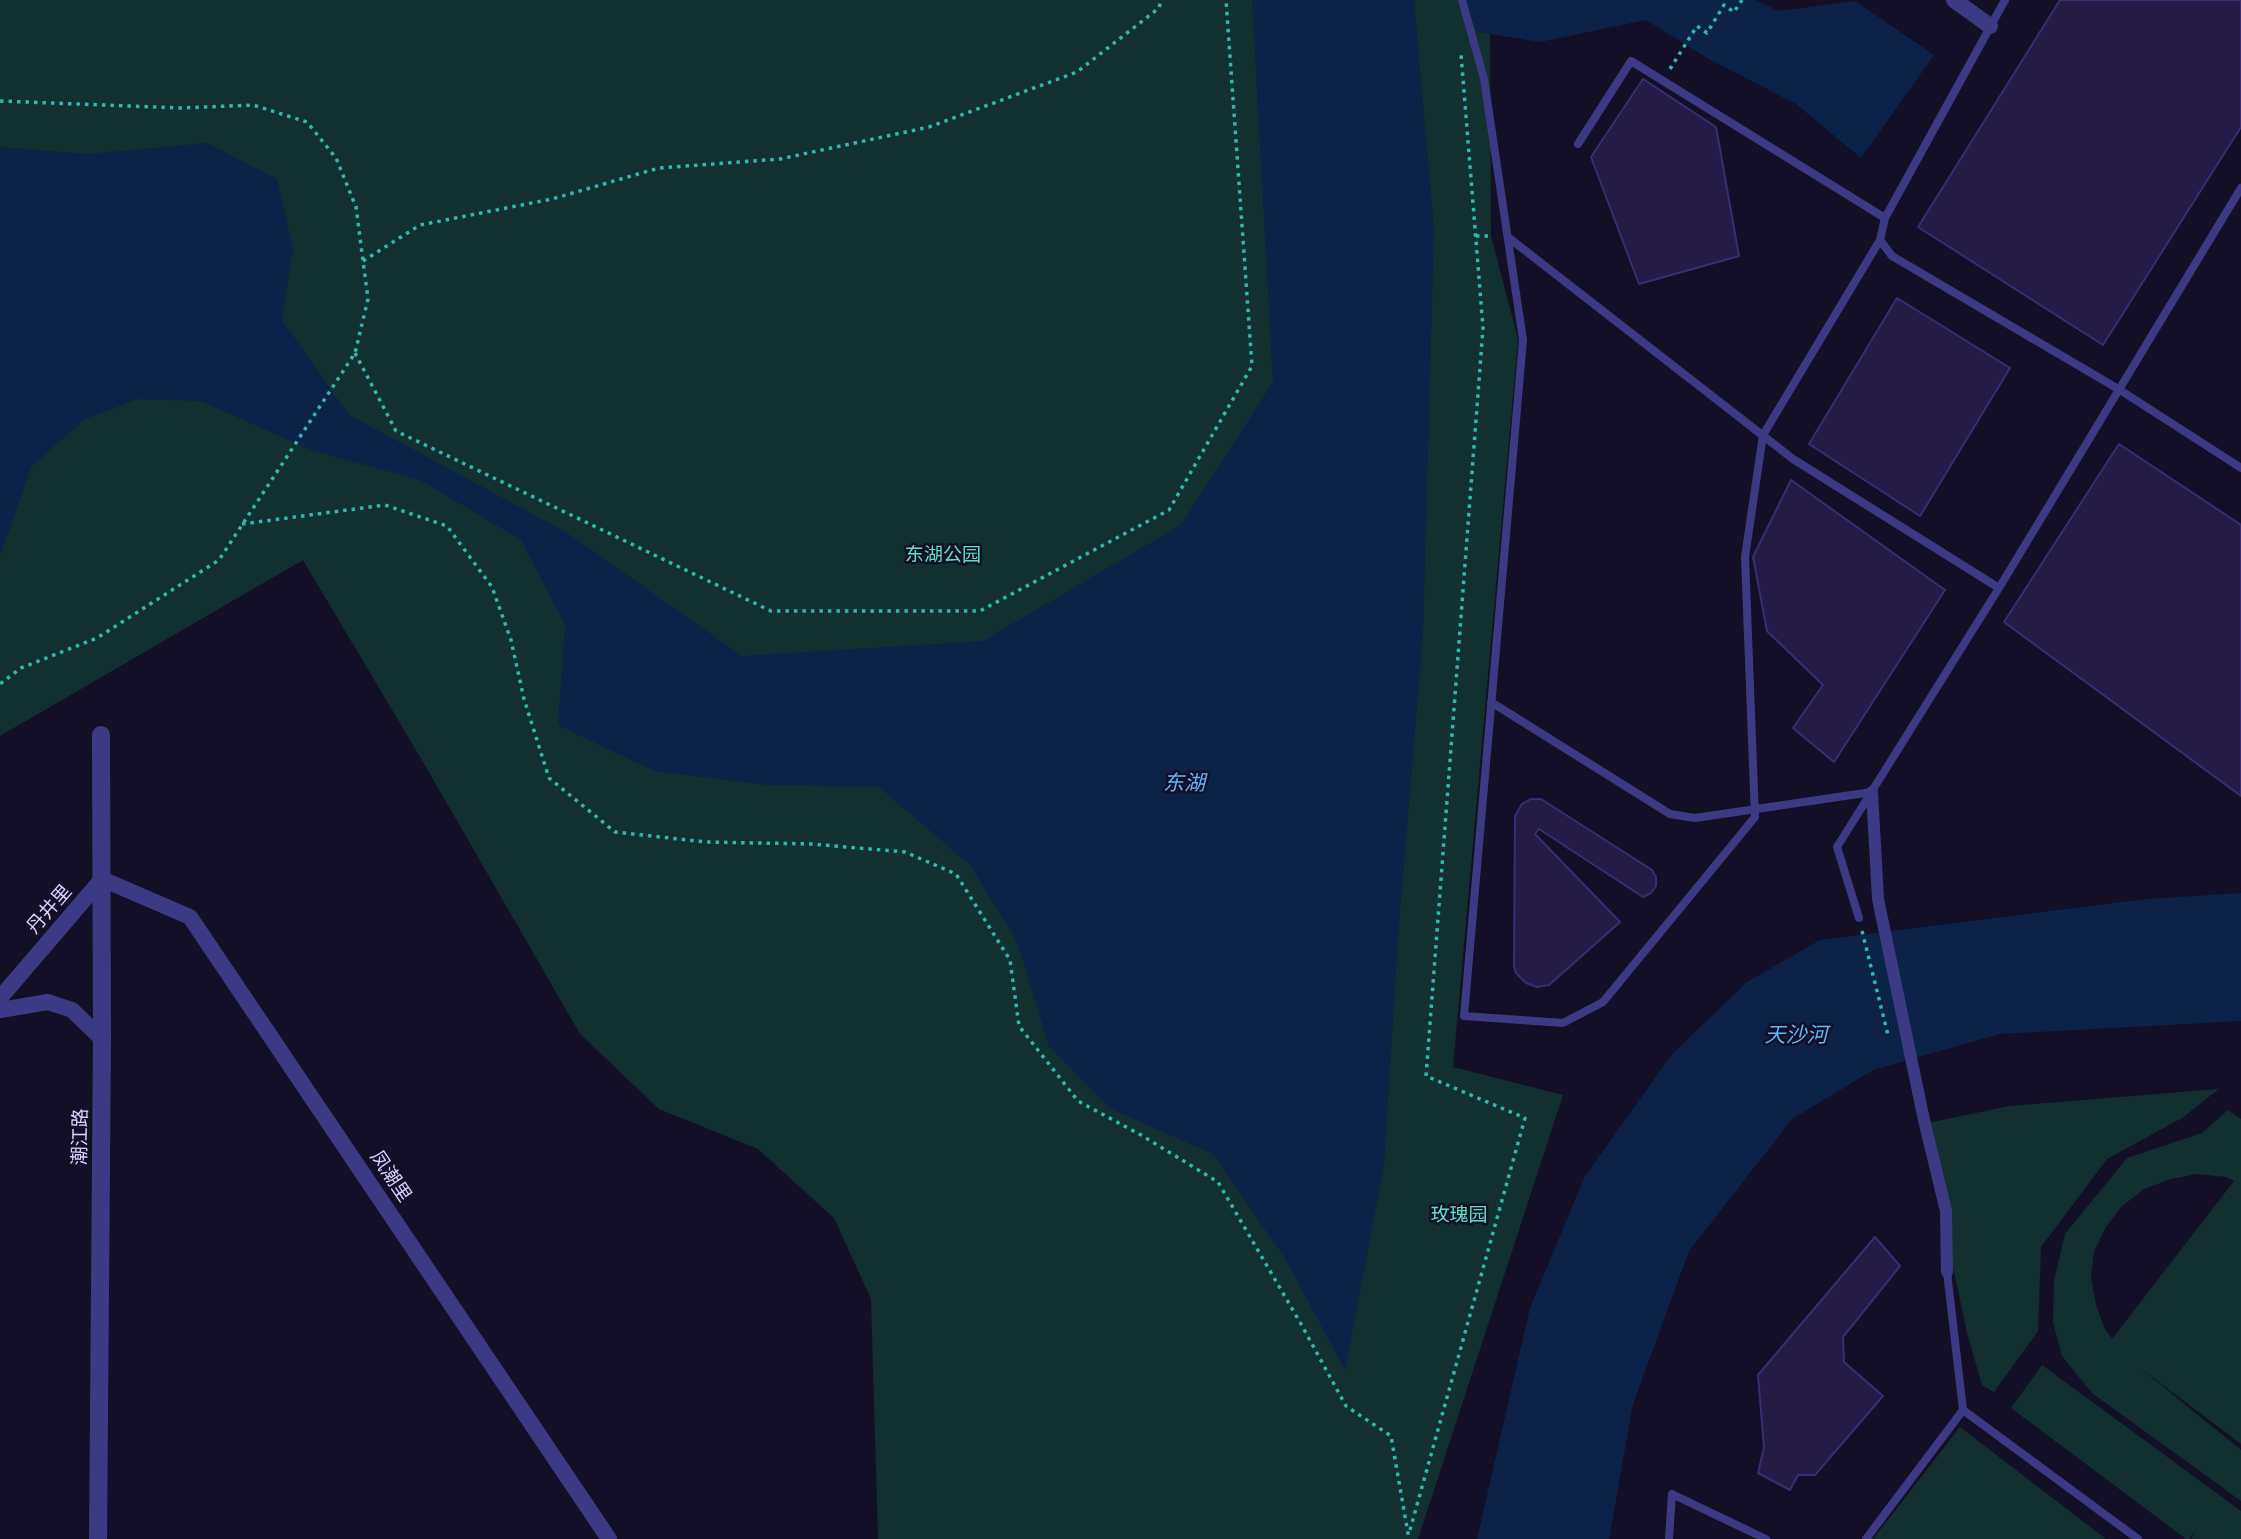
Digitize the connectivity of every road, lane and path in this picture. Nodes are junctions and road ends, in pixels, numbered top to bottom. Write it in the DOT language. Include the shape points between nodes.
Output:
graph roads {
  1 [pos="1161,0"];
  2 [pos="1226,0"];
  3 [pos="1462,0"];
  4 [pos="1742,0"];
  5 [pos="1954,0"];
  6 [pos="2005,0"];
  7 [pos="1990,26"];
  8 [pos="1461,52"];
  9 [pos="1663,81"];
  10 [pos="0,101"];
  11 [pos="1578,144"];
  12 [pos="2241,188"];
  13 [pos="1885,218"];
  14 [pos="1509,238"];
  15 [pos="1880,240"];
  16 [pos="363,261"];
  17 [pos="355,353"];
  18 [pos="2120,390"];
  19 [pos="1763,435"];
  20 [pos="2241,468"];
  21 [pos="242,524"];
  22 [pos="1999,588"];
  23 [pos="0,684"];
  24 [pos="1491,702"];
  25 [pos="101,735"];
  26 [pos="1872,792"];
  27 [pos="1755,809"];
  28 [pos="102,880"];
  29 [pos="1859,918"];
  30 [pos="0,998"];
  31 [pos="0,1010"];
  32 [pos="1888,1037"];
  33 [pos="102,1039"];
  34 [pos="1947,1272"];
  35 [pos="1963,1410"];
  36 [pos="1409,1532"];
  37 [pos="98,1539"];
  38 [pos="610,1539"];
  39 [pos="1409,1539"];
  40 [pos="1669,1539"];
  41 [pos="1766,1539"];
  42 [pos="1867,1539"];
  43 [pos="2137,1539"];
  1 -- 16 [label="path" via="1158,8 1077,72 929,127 780,159 659,168 552,199 420,225"];
  2 -- 17 [label="path" via="1252,366 1169,510 980,611 771,611 396,431"];
  3 -- 14 [label="lane" via="1485,79"];
  4 -- 9 [label="path" via="1734,12 1724,5 1707,33 1697,26"];
  5 -- 7 [label="street"];
  6 -- 7 [label="lane"];
  7 -- 13 [label="lane"];
  8 -- 36 [label="path" via="1483,328 1426,1076 1525,1118"];
  9 -- 11 [label="lane" via="1631,61"];
  9 -- 13 [label="lane"];
  10 -- 16 [label="path" via="156,107 253,105 307,122 336,158 356,207"];
  12 -- 18 [label="lane"];
  13 -- 15 [label="lane"];
  14 -- 19 [label="lane"];
  14 -- 24 [label="lane" via="1522,340"];
  15 -- 18 [label="lane" via="1892,256"];
  15 -- 19 [label="lane"];
  16 -- 17 [label="path" via="368,299"];
  17 -- 21 [label="path"];
  18 -- 20 [label="lane"];
  18 -- 22 [label="lane"];
  19 -- 22 [label="lane" via="1793,459"];
  19 -- 27 [label="lane" via="1745,557"];
  21 -- 23 [label="path" via="219,560 97,638 21,668"];
  21 -- 36 [label="path" via="385,505 447,526 492,587 512,640 524,699 549,778 615,832 706,842 905,852 956,874 1010,960 1019,1026 1078,1101 1218,1182 1346,1406 1391,1437"];
  22 -- 26 [label="lane"];
  24 -- 27 [label="lane" via="1670,814 1695,818"];
  24 -- 27 [label="lane" via="1464,1016 1563,1023 1603,1002 1755,817"];
  25 -- 28 [label="street, 潮江路"];
  26 -- 27 [label="lane"];
  26 -- 29 [label="lane" via="1837,847"];
  26 -- 34 [label="street" via="1878,899 1946,1211"];
  28 -- 30 [label="street, 丹井里"];
  28 -- 33 [label="street, 潮江路"];
  28 -- 38 [label="street, 凤潮里" via="190,917"];
  29 -- 32 [label="path"];
  31 -- 33 [label="street" via="48,1002 72,1010"];
  33 -- 37 [label="street, 潮江路"];
  34 -- 35 [label="lane"];
  35 -- 42 [label="lane"];
  35 -- 43 [label="lane"];
  36 -- 39 [label="path"];
  40 -- 41 [label="lane" via="1672,1493"];
}
